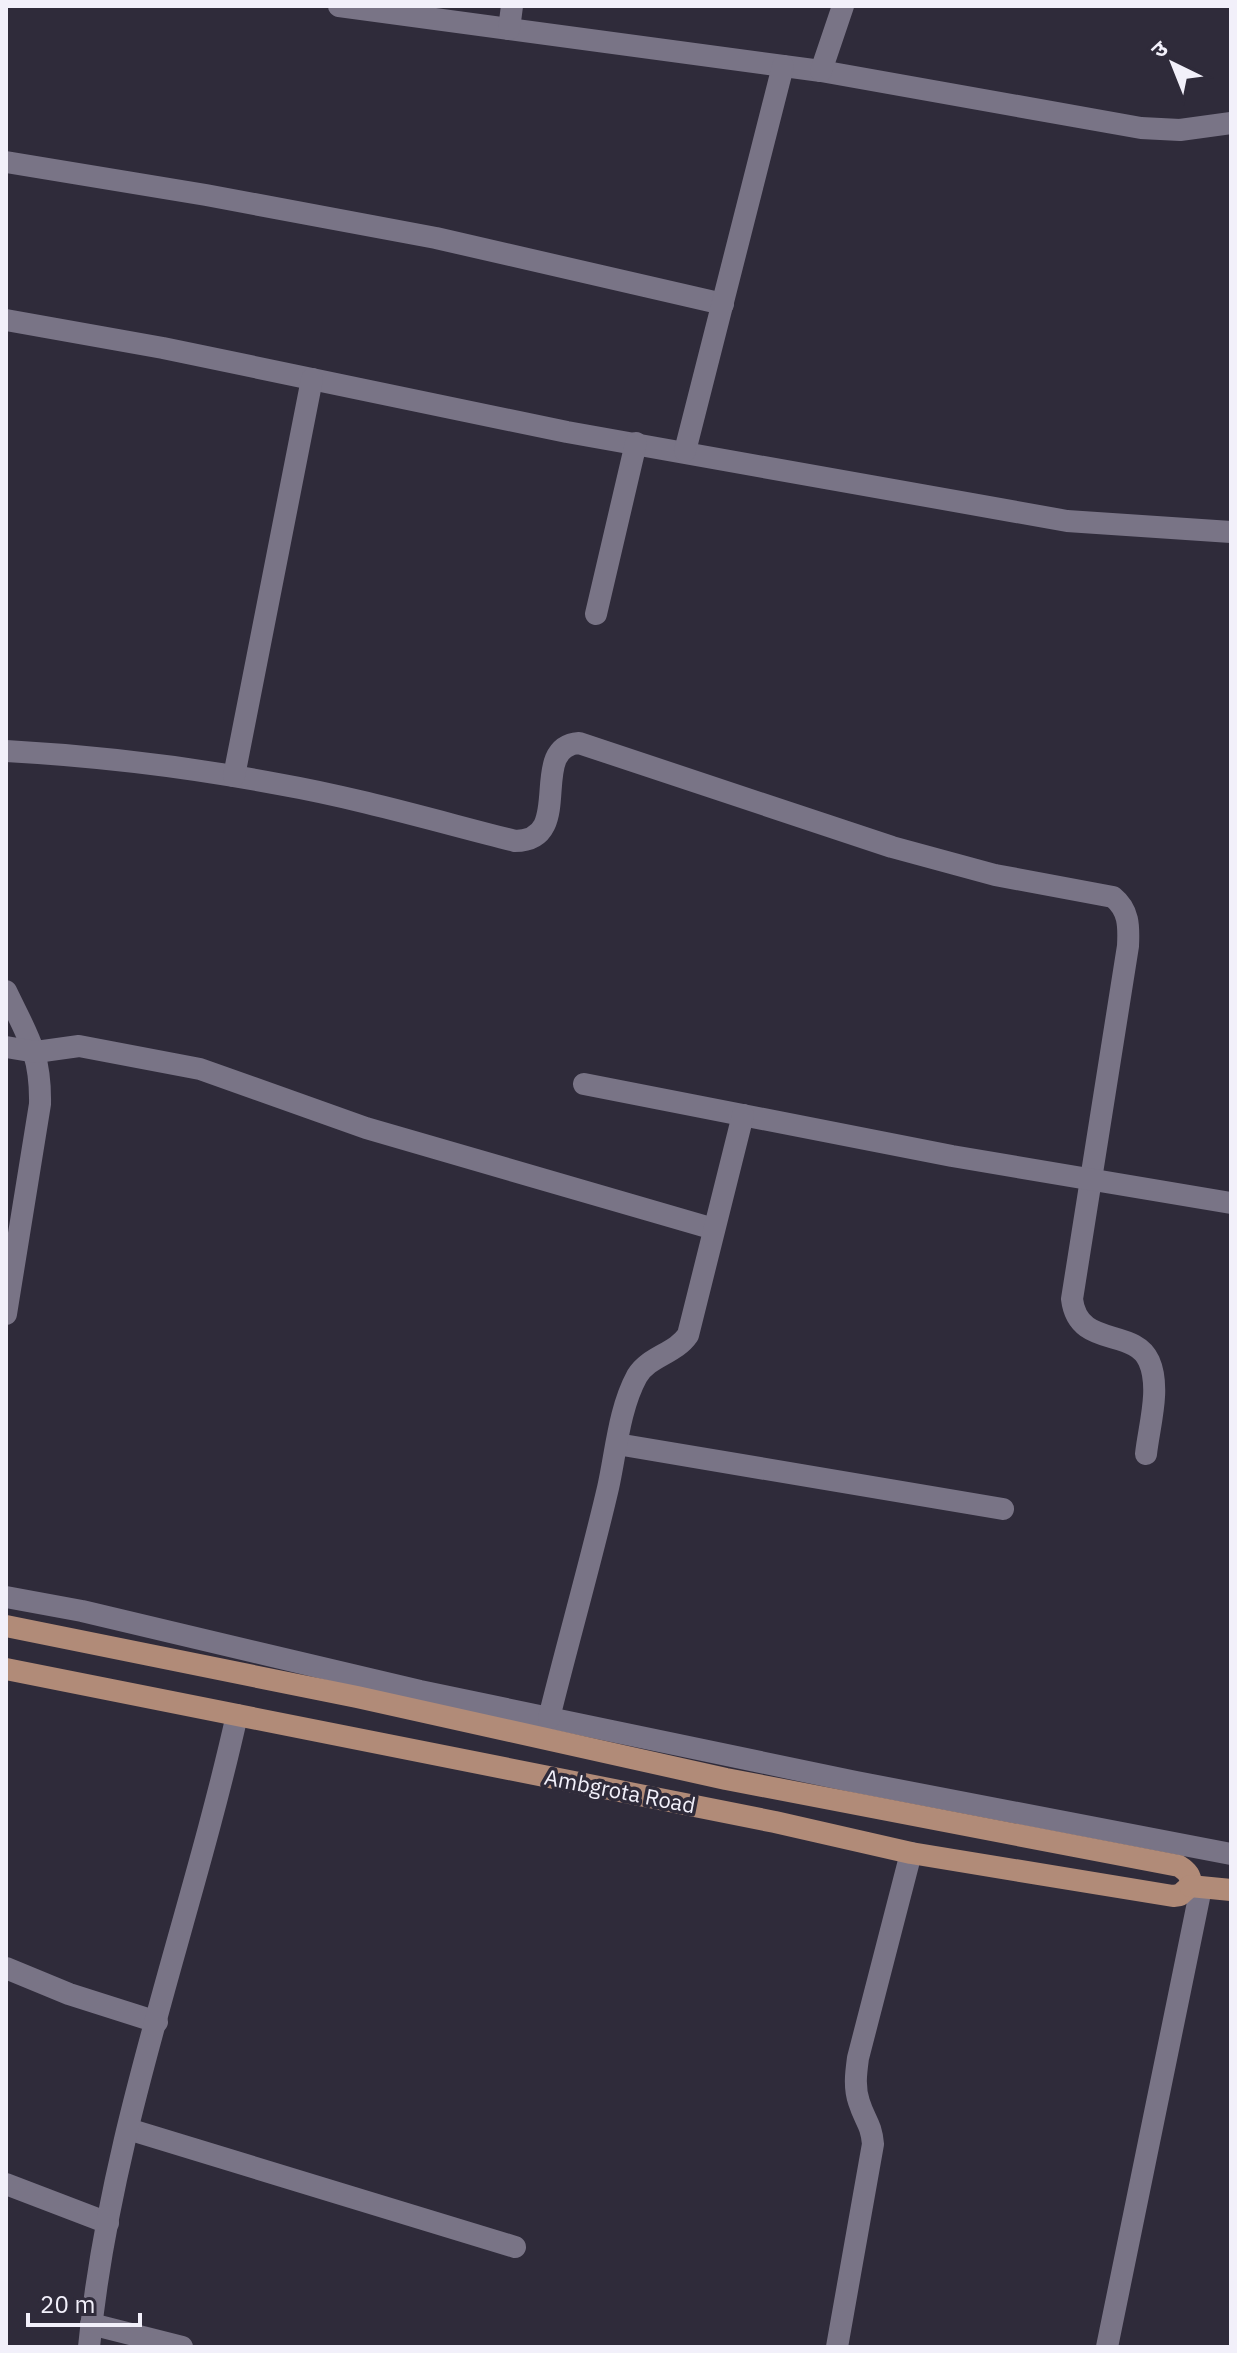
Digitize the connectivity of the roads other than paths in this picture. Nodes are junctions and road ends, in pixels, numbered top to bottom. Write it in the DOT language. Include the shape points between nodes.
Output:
graph roads {
  1 [pos="339,6"];
  2 [pos="512,6"];
  3 [pos="843,6"];
  4 [pos="509,29"];
  5 [pos="783,66"];
  6 [pos="821,71"];
  7 [pos="1231,123"];
  8 [pos="6,162"];
  9 [pos="723,304"];
  10 [pos="6,320"];
  11 [pos="312,379"];
  12 [pos="636,443"];
  13 [pos="685,451"];
  14 [pos="1231,532"];
  15 [pos="596,614"];
  16 [pos="6,751"];
  17 [pos="234,776"];
  18 [pos="6,991"];
  19 [pos="6,1047"];
  20 [pos="36,1052"];
  21 [pos="584,1084"];
  22 [pos="743,1115"];
  23 [pos="1089,1178"];
  24 [pos="1231,1203"];
  25 [pos="714,1229"];
  26 [pos="7,1303"];
  27 [pos="617,1444"];
  28 [pos="1146,1454"];
  29 [pos="1003,1509"];
  30 [pos="6,1597"];
  31 [pos="6,1626"];
  32 [pos="6,1669"];
  33 [pos="237,1715"];
  34 [pos="549,1718"];
  35 [pos="911,1853"];
  36 [pos="1231,1854"];
  37 [pos="1195,1887"];
  38 [pos="1231,1890"];
  39 [pos="6,1968"];
  40 [pos="157,2022"];
  41 [pos="128,2129"];
  42 [pos="6,2184"];
  43 [pos="108,2223"];
  44 [pos="515,2247"];
  45 [pos="91,2324"];
  46 [pos="89,2347"];
  47 [pos="182,2347"];
  48 [pos="837,2347"];
  49 [pos="1107,2347"];
  1 -- 4 [label="street"];
  2 -- 4 [label="street"];
  3 -- 6 [label="street"];
  4 -- 5 [label="street"];
  5 -- 6 [label="street"];
  5 -- 9 [label="street"];
  6 -- 7 [label="street" via="1141,128 1180,130"];
  8 -- 9 [label="street" via="436,238"];
  9 -- 13 [label="street"];
  10 -- 11 [label="street"];
  11 -- 12 [label="street"];
  11 -- 17 [label="street"];
  12 -- 13 [label="street"];
  12 -- 15 [label="street"];
  13 -- 14 [label="street" via="1067,521"];
  16 -- 17 [label="street"];
  17 -- 23 [label="street" via="524,841 542,830 556,755 579,743 892,847 995,875 1113,897 1127,915 1128,946"];
  18 -- 20 [label="street"];
  19 -- 20 [label="street"];
  20 -- 25 [label="street" via="79,1046 200,1069 366,1128"];
  20 -- 26 [label="street" via="40,1104"];
  21 -- 22 [label="street"];
  22 -- 23 [label="street"];
  22 -- 25 [label="street"];
  23 -- 24 [label="street"];
  23 -- 28 [label="street" via="1073,1308 1085,1327 1138,1347 1150,1361 1154,1378"];
  25 -- 27 [label="street" via="688,1335 641,1370"];
  27 -- 29 [label="street"];
  27 -- 34 [label="street"];
  30 -- 34 [label="street"];
  31 -- 37 [label="main road" via="726,1779 1179,1866"];
  32 -- 33 [label="main road, Ambgrota Road"];
  33 -- 35 [label="main road, Ambgrota Road"];
  33 -- 40 [label="street"];
  34 -- 36 [label="street"];
  35 -- 37 [label="main road, Ambgrota Road" via="1173,1896"];
  35 -- 48 [label="street" via="857,2068 857,2098 871,2126 873,2144"];
  37 -- 38 [label="main road, Ambgrota Road"];
  37 -- 49 [label="street"];
  39 -- 40 [label="street"];
  40 -- 41 [label="street"];
  41 -- 43 [label="street"];
  41 -- 44 [label="street"];
  42 -- 43 [label="street"];
  43 -- 45 [label="street"];
  45 -- 46 [label="street"];
  45 -- 47 [label="street"];
}
